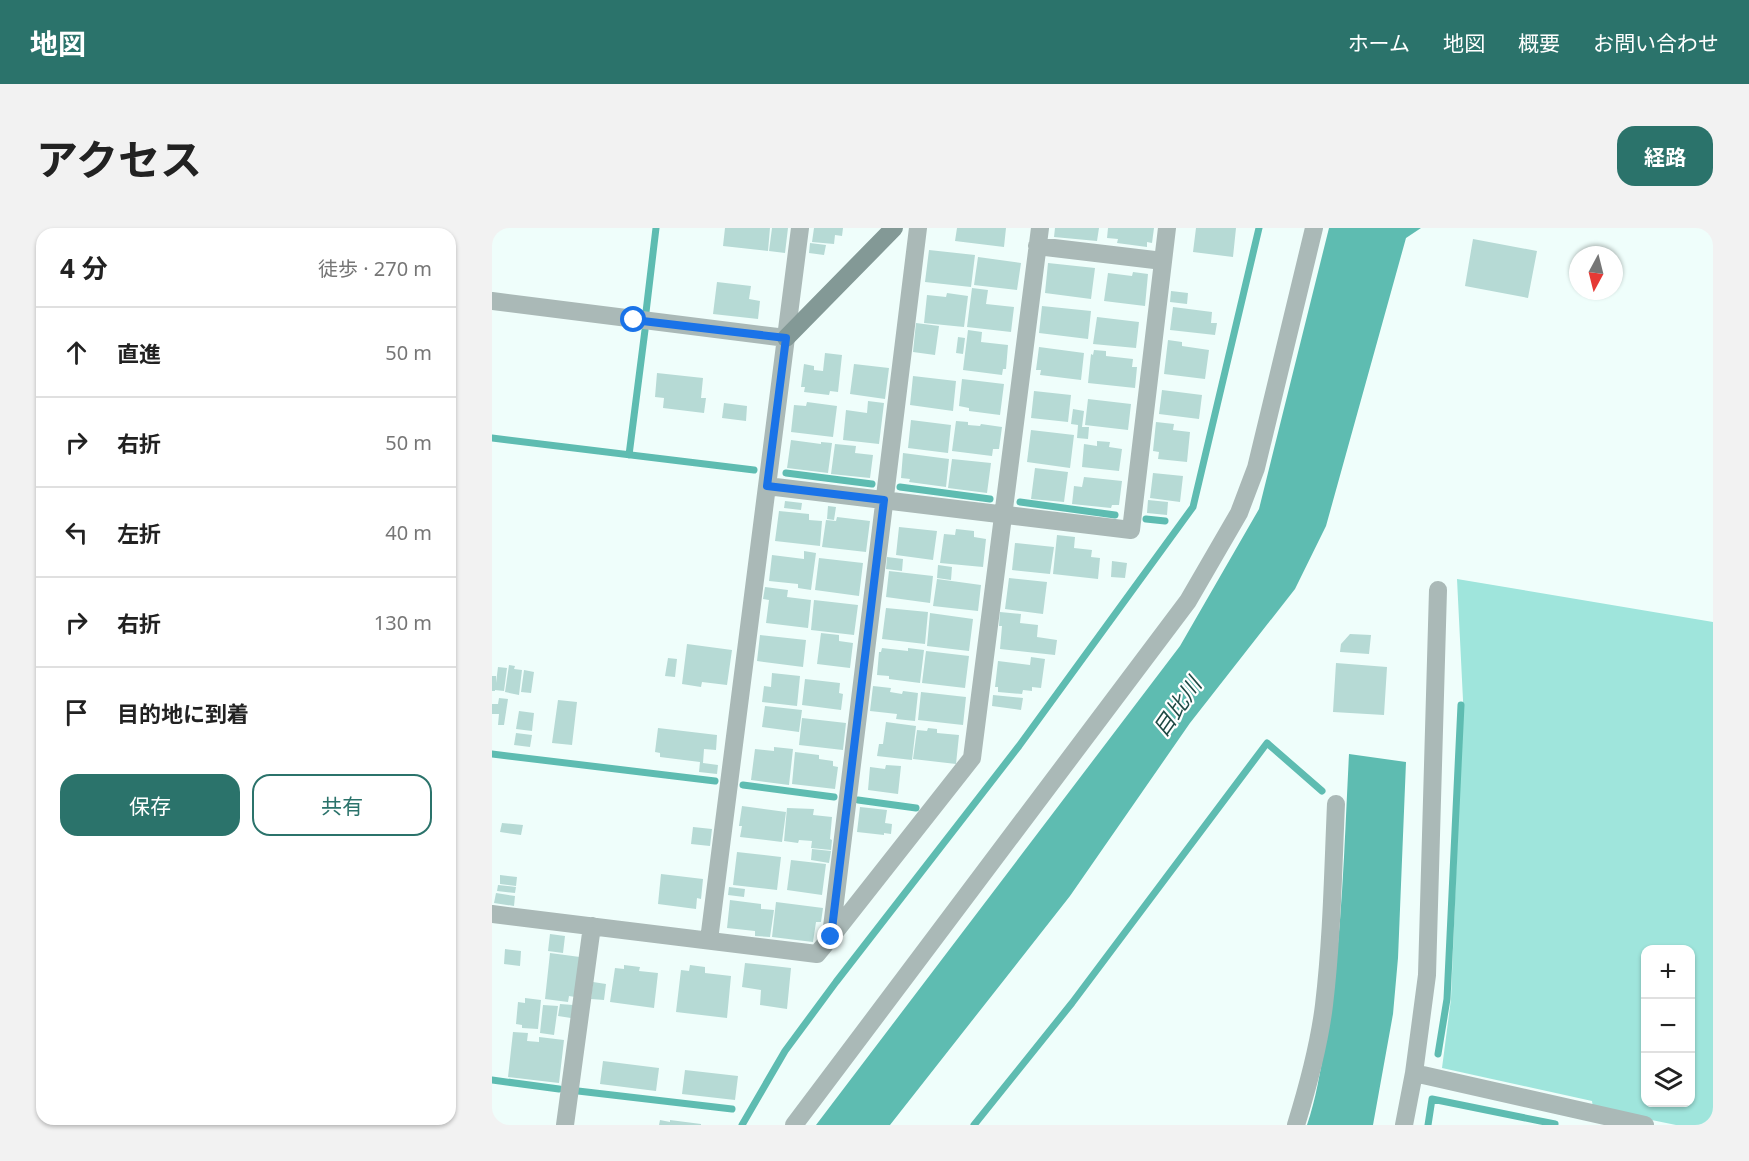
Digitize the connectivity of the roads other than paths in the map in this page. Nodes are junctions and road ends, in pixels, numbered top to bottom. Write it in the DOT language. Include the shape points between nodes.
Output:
graph roads {
  1 [pos="800,228"];
  2 [pos="894,228"];
  3 [pos="918,228"];
  4 [pos="1167,228"];
  5 [pos="1314,228"];
  6 [pos="1039,237"];
  7 [pos="1163,261"];
  8 [pos="492,302"];
  9 [pos="786,338"];
  10 [pos="767,486"];
  11 [pos="884,500"];
  12 [pos="1003,515"];
  13 [pos="1438,590"];
  14 [pos="1336,804"];
  15 [pos="492,914"];
  16 [pos="591,926"];
  17 [pos="831,937"];
  18 [pos="709,940"];
  19 [pos="1414,1073"];
  20 [pos="1577,1118"];
  21 [pos="565,1125"];
  22 [pos="794,1125"];
  23 [pos="1296,1125"];
  24 [pos="1404,1125"];
  25 [pos="1645,1125"];
  1 -- 9 [label="street"];
  2 -- 9 [label="street"];
  3 -- 11 [label="street"];
  4 -- 7 [label="street"];
  5 -- 22 [label="street" via="1256,468 1239,513 1194,591"];
  6 -- 7 [label="street"];
  6 -- 12 [label="street"];
  7 -- 12 [label="street" via="1131,530"];
  8 -- 9 [label="street"];
  9 -- 10 [label="street"];
  10 -- 11 [label="street"];
  10 -- 18 [label="street"];
  11 -- 12 [label="street"];
  11 -- 17 [label="street"];
  12 -- 17 [label="street" via="972,758"];
  13 -- 19 [label="street" via="1427,975"];
  14 -- 23 [label="street" via="1324,1007"];
  15 -- 16 [label="street"];
  16 -- 18 [label="street"];
  16 -- 21 [label="street"];
  17 -- 18 [label="street" via="817,954"];
  19 -- 20 [label="street"];
  19 -- 24 [label="street"];
  20 -- 25 [label="street"];
}
